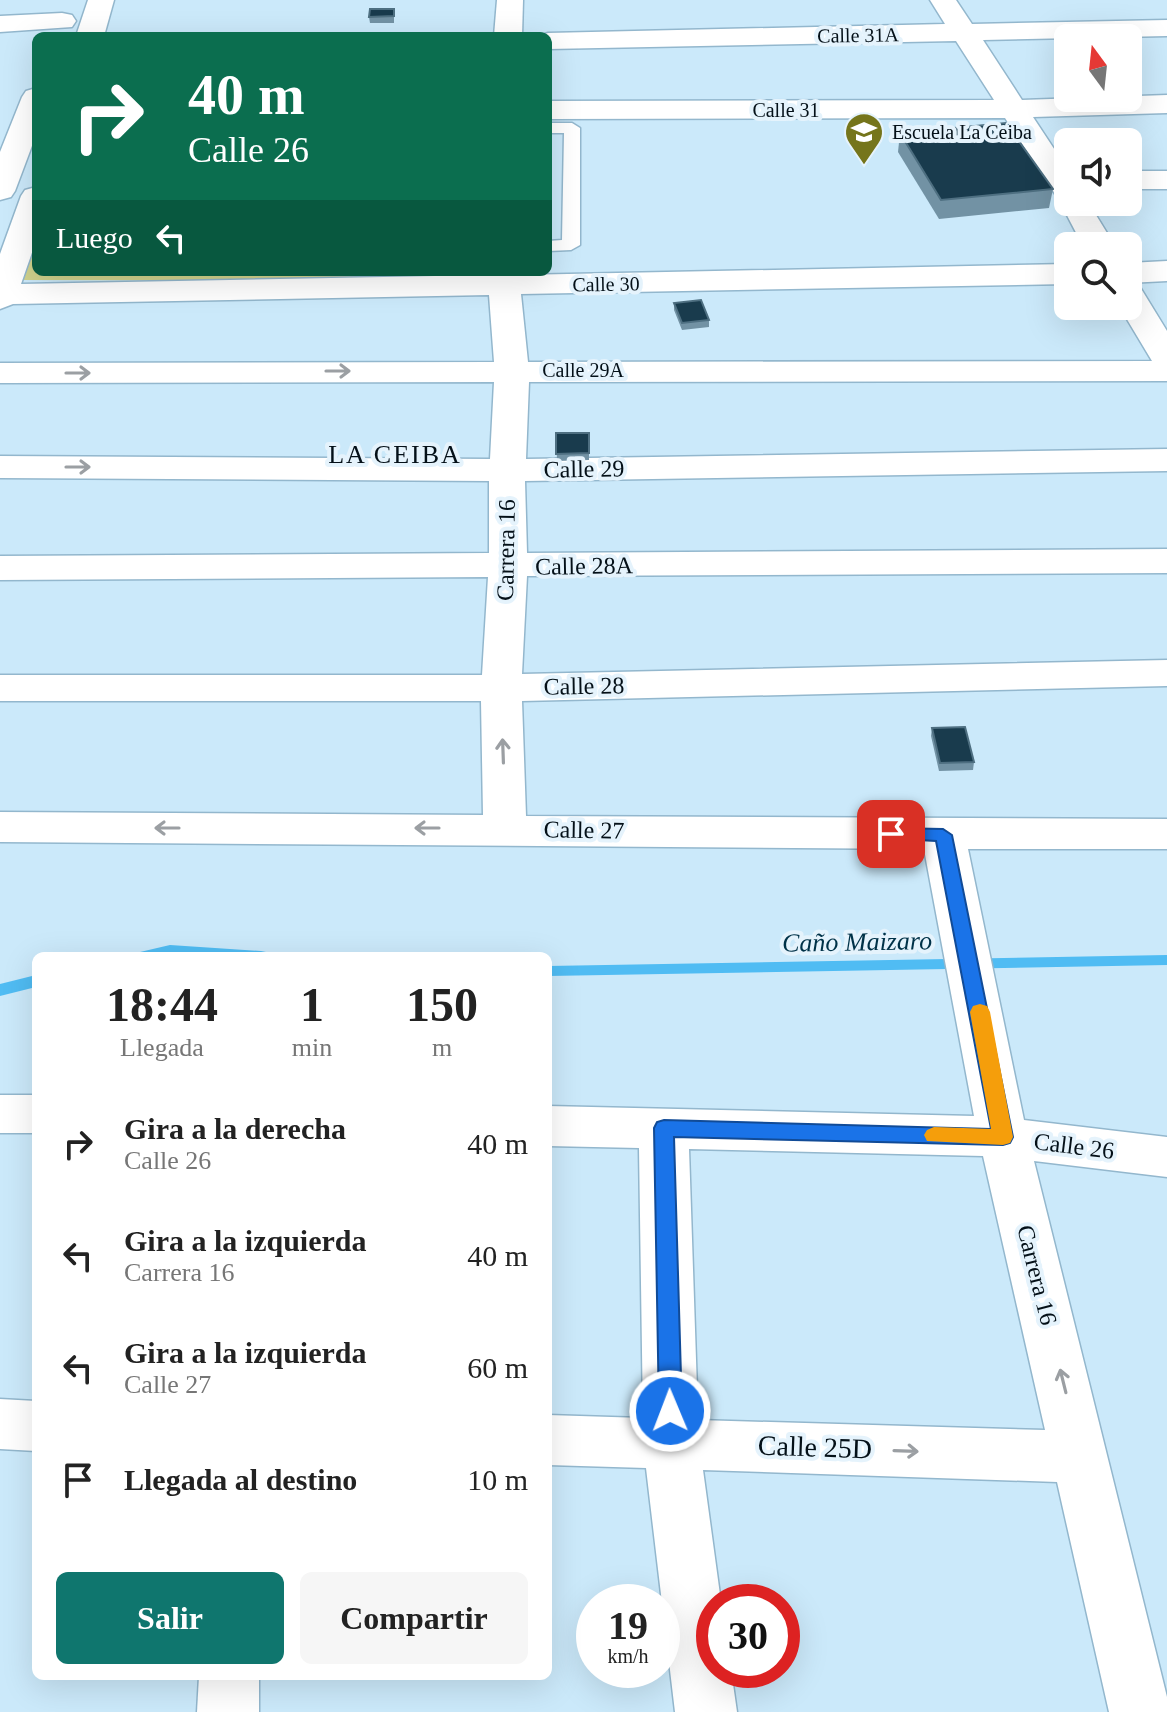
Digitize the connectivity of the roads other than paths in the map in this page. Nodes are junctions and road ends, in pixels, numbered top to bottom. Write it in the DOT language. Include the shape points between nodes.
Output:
graph roads {
  1 [pos="101,0"];
  2 [pos="510,0"];
  3 [pos="943,0"];
  4 [pos="63,19"];
  5 [pos="0,24"];
  6 [pos="1167,28"];
  7 [pos="91,32"];
  8 [pos="508,32"];
  9 [pos="963,33"];
  10 [pos="552,41"];
  11 [pos="32,104"];
  12 [pos="1167,104"];
  13 [pos="0,108"];
  14 [pos="1011,109"];
  15 [pos="552,110"];
  16 [pos="32,111"];
  17 [pos="552,128"];
  18 [pos="1054,170"];
  19 [pos="1142,180"];
  20 [pos="1167,180"];
  21 [pos="0,191"];
  22 [pos="32,207"];
  23 [pos="552,246"];
  24 [pos="1167,271"];
  25 [pos="1142,272"];
  26 [pos="1054,274"];
  27 [pos="503,279"];
  28 [pos="1,296"];
  29 [pos="1142,317"];
  30 [pos="1167,358"];
  31 [pos="512,370"];
  32 [pos="1167,371"];
  33 [pos="0,373"];
  34 [pos="1167,460"];
  35 [pos="0,467"];
  36 [pos="507,470"];
  37 [pos="1167,561"];
  38 [pos="508,567"];
  39 [pos="0,568"];
  40 [pos="1167,673"];
  41 [pos="0,688"];
  42 [pos="501,688"];
  43 [pos="0,827"];
  44 [pos="505,829"];
  45 [pos="1167,834"];
  46 [pos="943,835"];
  47 [pos="0,1114"];
  48 [pos="32,1114"];
  49 [pos="552,1126"];
  50 [pos="664,1128"];
  51 [pos="1003,1137"];
  52 [pos="1167,1157"];
  53 [pos="0,1424"];
  54 [pos="32,1426"];
  55 [pos="552,1440"];
  56 [pos="671,1442"];
  57 [pos="1081,1457"];
  58 [pos="229,1680"];
  59 [pos="228,1712"];
  60 [pos="706,1712"];
  61 [pos="1140,1712"];
  1 -- 7 [label="street"];
  2 -- 8 [label="street"];
  3 -- 9 [label="street"];
  4 -- 5 [label="street"];
  6 -- 9 [label="street, Calle 31A"];
  9 -- 10 [label="street, Calle 31A"];
  9 -- 14 [label="street"];
  11 -- 13 [label="street"];
  12 -- 14 [label="street, Calle 31"];
  14 -- 15 [label="street, Calle 31"];
  14 -- 18 [label="street"];
  16 -- 21 [label="street"];
  17 -- 23 [label="lane" via="572,128 571,245"];
  19 -- 20 [label="street"];
  22 -- 28 [label="street"];
  24 -- 25 [label="street"];
  26 -- 27 [label="street, Calle 30"];
  27 -- 28 [label="street, Calle 30"];
  27 -- 31 [label="street, Carrera 16"];
  29 -- 30 [label="street"];
  31 -- 32 [label="street, Calle 29A"];
  33 -- 31 [label="street, Calle 29A, one-way"];
  31 -- 36 [label="street, Carrera 16"];
  34 -- 36 [label="street, Calle 29"];
  35 -- 36 [label="street, Calle 29, one-way"];
  36 -- 38 [label="street, Carrera 16"];
  37 -- 38 [label="street, Calle 28A"];
  38 -- 39 [label="street, Calle 28A"];
  38 -- 42 [label="street, Carrera 16"];
  40 -- 42 [label="street, Calle 28"];
  41 -- 42 [label="street, Calle 28"];
  44 -- 42 [label="street, Carrera 16, one-way"];
  44 -- 43 [label="street, Calle 27, one-way"];
  44 -- 46 [label="street, Calle 27"];
  45 -- 46 [label="street, Calle 27"];
  46 -- 51 [label="street, Carrera 16"];
  47 -- 48 [label="street"];
  49 -- 50 [label="street, Calle 26"];
  50 -- 51 [label="street, Calle 26"];
  50 -- 56 [label="street"];
  51 -- 52 [label="street, Calle 26"];
  57 -- 51 [label="street, Carrera 16, one-way"];
  53 -- 54 [label="street"];
  55 -- 56 [label="street, Calle 25D"];
  56 -- 57 [label="street, Calle 25D, one-way"];
  56 -- 60 [label="street"];
  57 -- 61 [label="street, Carrera 16"];
  58 -- 59 [label="street"];
}
